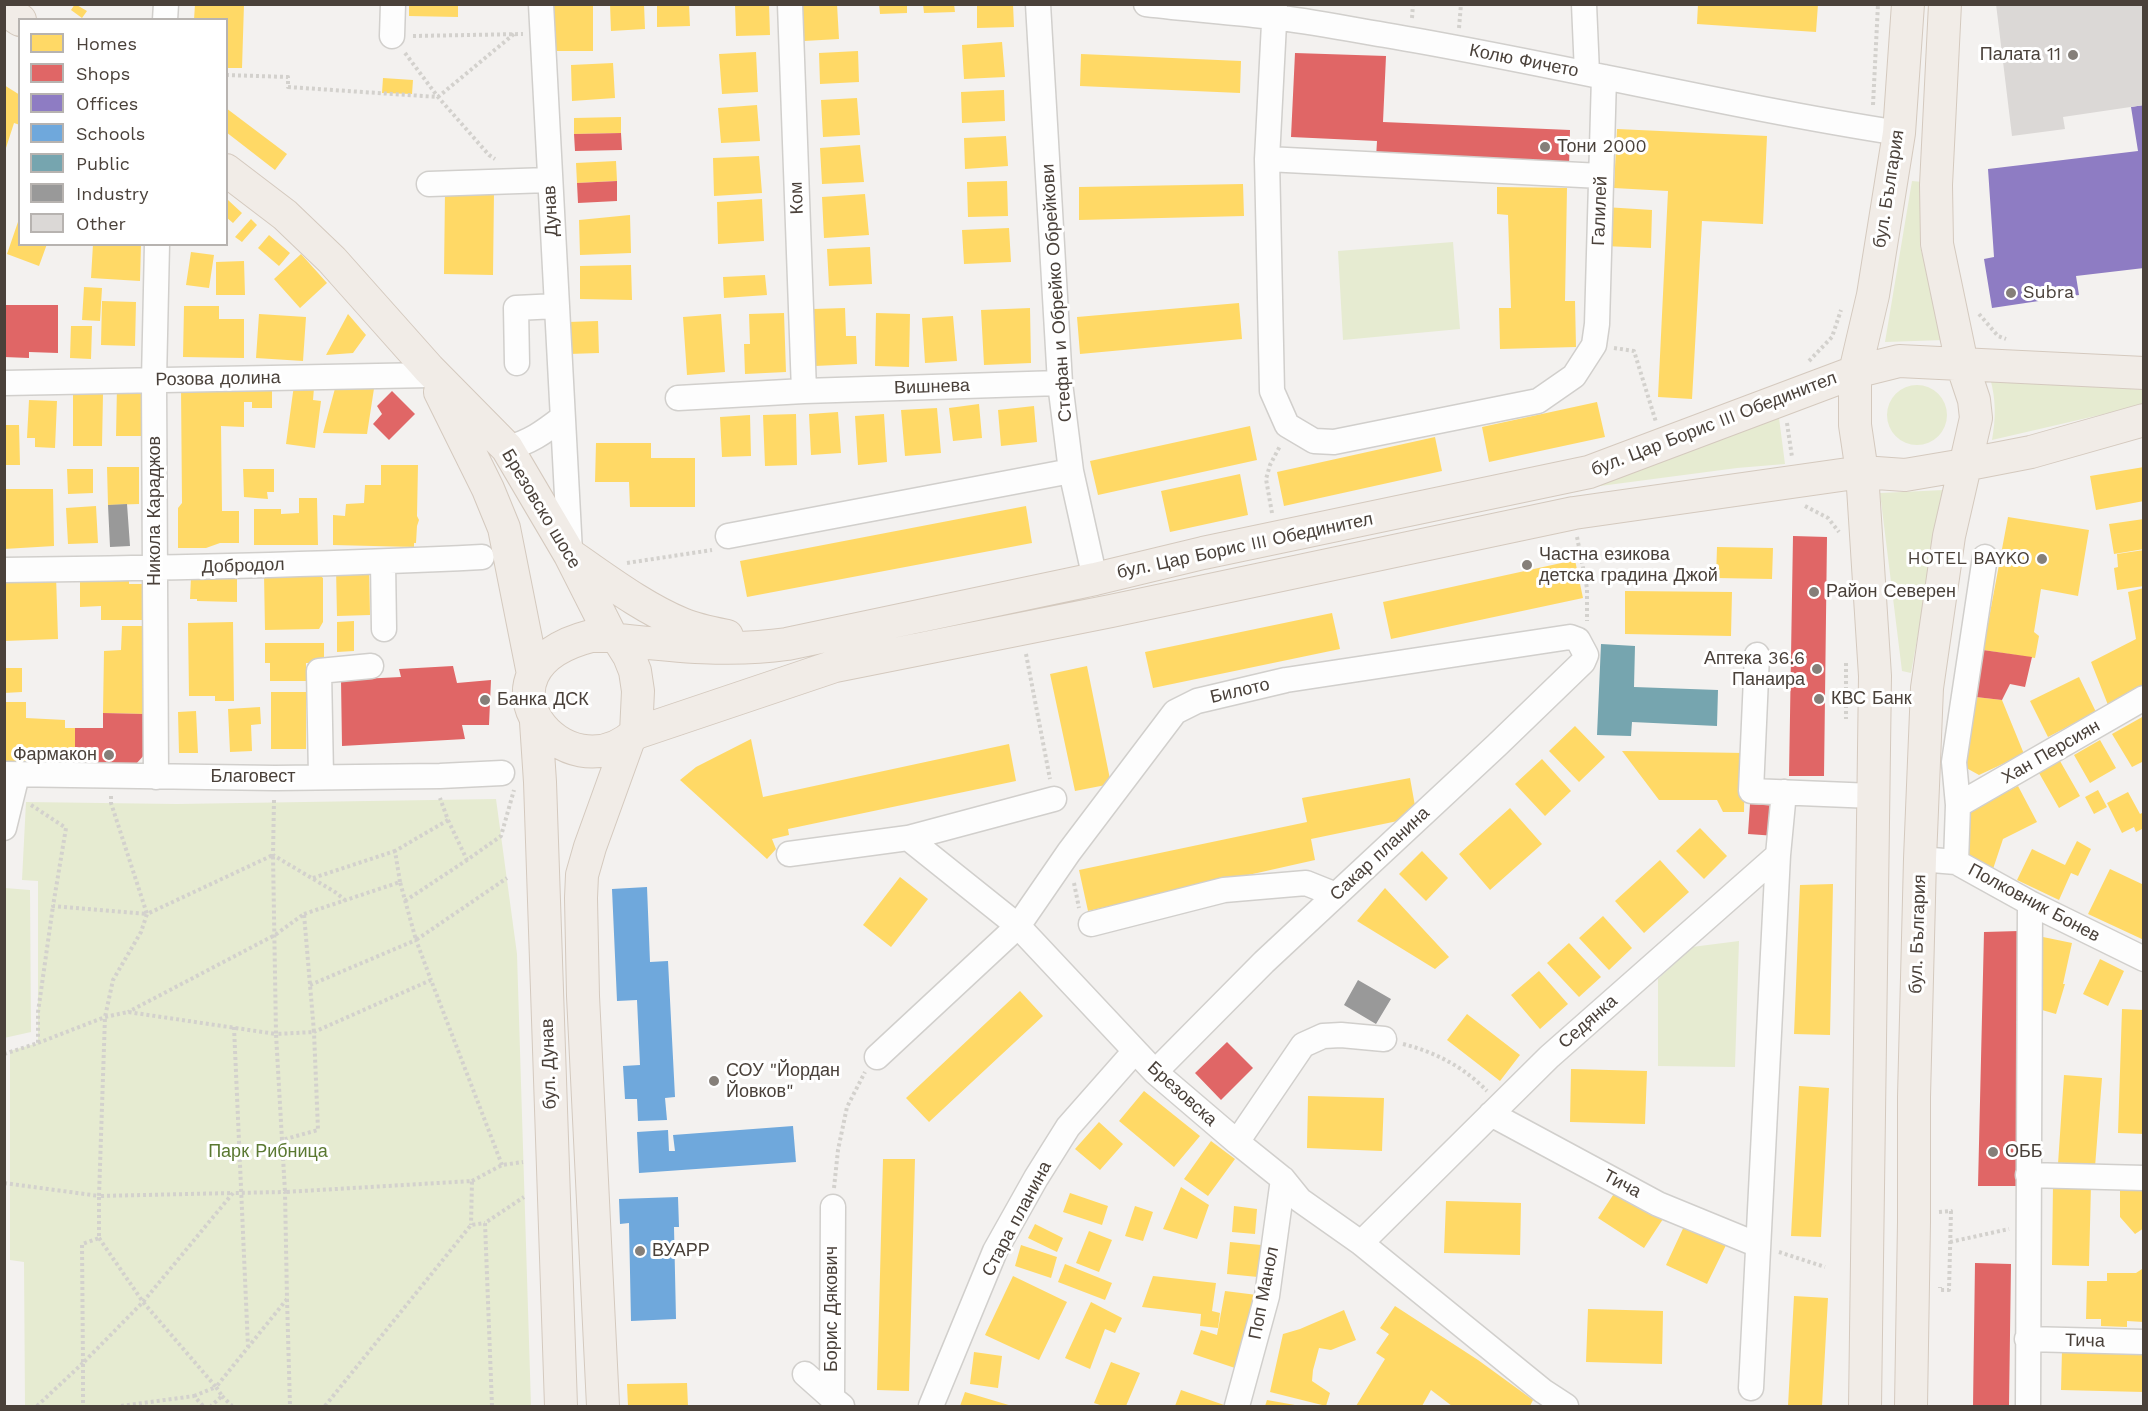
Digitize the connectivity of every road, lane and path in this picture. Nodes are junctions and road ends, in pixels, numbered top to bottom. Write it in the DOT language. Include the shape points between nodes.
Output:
graph roads {
  1 [pos="393,4"];
  2 [pos="541,4"];
  3 [pos="790,4"];
  4 [pos="1038,4"];
  5 [pos="1146,4"];
  6 [pos="1584,4"];
  7 [pos="1878,4"];
  8 [pos="1908,4"];
  9 [pos="1945,4"];
  10 [pos="4,9"];
  11 [pos="1275,11"];
  12 [pos="18,19"];
  13 [pos="514,34"];
  14 [pos="543,34"];
  15 [pos="392,36"];
  16 [pos="228,75"];
  17 [pos="1595,75"];
  18 [pos="438,97"];
  19 [pos="1885,131"];
  20 [pos="1267,159"];
  21 [pos="228,172"];
  22 [pos="1601,176"];
  23 [pos="539,181"];
  24 [pos="429,184"];
  25 [pos="157,246"];
  26 [pos="1976,305"];
  27 [pos="557,306"];
  28 [pos="1841,309"];
  29 [pos="2008,339"];
  30 [pos="1593,345"];
  31 [pos="516,363"];
  32 [pos="1962,364"];
  33 [pos="1803,366"];
  34 [pos="430,372"];
  35 [pos="1855,372"];
  36 [pos="2144,373"];
  37 [pos="154,380"];
  38 [pos="4,383"];
  39 [pos="1060,383"];
  40 [pos="804,391"];
  41 [pos="678,398"];
  42 [pos="1780,399"];
  43 [pos="562,418"];
  44 [pos="2144,420"];
  45 [pos="1287,425"];
  46 [pos="1657,425"];
  47 [pos="507,448"];
  48 [pos="1964,465"];
  49 [pos="1071,471"];
  50 [pos="1862,472"];
  51 [pos="1793,481"];
  52 [pos="1273,516"];
  53 [pos="728,536"];
  54 [pos="1577,536"];
  55 [pos="1843,540"];
  56 [pos="570,555"];
  57 [pos="482,557"];
  58 [pos="1985,557"];
  59 [pos="383,562"];
  60 [pos="619,564"];
  61 [pos="155,568"];
  62 [pos="4,570"];
  63 [pos="1095,579"];
  64 [pos="384,629"];
  65 [pos="1021,630"];
  66 [pos="615,638"];
  67 [pos="768,646"];
  68 [pos="1757,655"];
  69 [pos="1846,655"];
  70 [pos="1586,656"];
  71 [pos="370,666"];
  72 [pos="533,674"];
  73 [pos="2144,698"];
  74 [pos="536,722"];
  75 [pos="1847,725"];
  76 [pos="633,736"];
  77 [pos="321,776"];
  78 [pos="440,776"];
  79 [pos="112,777"];
  80 [pos="156,777"];
  81 [pos="275,778"];
  82 [pos="509,778"];
  83 [pos="11,781"];
  84 [pos="1784,792"];
  85 [pos="1873,796"];
  86 [pos="1054,799"];
  87 [pos="1958,805"];
  88 [pos="448,820"];
  89 [pos="4,828"];
  90 [pos="908,838"];
  91 [pos="395,851"];
  92 [pos="789,854"];
  93 [pos="273,855"];
  94 [pos="1778,855"];
  95 [pos="1920,859"];
  96 [pos="466,860"];
  97 [pos="1956,862"];
  98 [pos="1073,877"];
  99 [pos="507,878"];
  100 [pos="313,879"];
  101 [pos="400,882"];
  102 [pos="1336,894"];
  103 [pos="345,900"];
  104 [pos="405,901"];
  105 [pos="2030,903"];
  106 [pos="52,906"];
  107 [pos="147,914"];
  108 [pos="304,914"];
  109 [pos="1091,924"];
  110 [pos="1018,926"];
  111 [pos="275,935"];
  112 [pos="416,940"];
  113 [pos="2144,959"];
  114 [pos="431,980"];
  115 [pos="310,986"];
  116 [pos="128,1012"];
  117 [pos="105,1017"];
  118 [pos="234,1027"];
  119 [pos="314,1032"];
  120 [pos="276,1034"];
  121 [pos="1384,1039"];
  122 [pos="38,1043"];
  123 [pos="1135,1051"];
  124 [pos="4,1054"];
  125 [pos="877,1058"];
  126 [pos="1155,1072"];
  127 [pos="1496,1109"];
  128 [pos="282,1140"];
  129 [pos="1237,1142"];
  130 [pos="523,1162"];
  131 [pos="502,1165"];
  132 [pos="2028,1175"];
  133 [pos="2144,1178"];
  134 [pos="1283,1179"];
  135 [pos="472,1180"];
  136 [pos="4,1183"];
  137 [pos="242,1192"];
  138 [pos="285,1192"];
  139 [pos="233,1193"];
  140 [pos="99,1196"];
  141 [pos="524,1197"];
  142 [pos="833,1207"];
  143 [pos="1939,1211"];
  144 [pos="485,1223"];
  145 [pos="471,1225"];
  146 [pos="2028,1226"];
  147 [pos="99,1239"];
  148 [pos="1950,1242"];
  149 [pos="1361,1243"];
  150 [pos="1758,1245"];
  151 [pos="1825,1267"];
  152 [pos="1940,1290"];
  153 [pos="287,1299"];
  154 [pos="143,1302"];
  155 [pos="2027,1339"];
  156 [pos="2144,1342"];
  157 [pos="248,1347"];
  158 [pos="83,1363"];
  159 [pos="805,1374"];
  160 [pos="216,1387"];
  161 [pos="1751,1388"];
  162 [pos="194,1396"];
  163 [pos="222,1396"];
  164 [pos="1540,1399"];
  165 [pos="837,1402"];
  166 [pos="37,1407"];
  167 [pos="83,1407"];
  168 [pos="121,1407"];
  169 [pos="203,1407"];
  170 [pos="211,1407"];
  171 [pos="232,1407"];
  172 [pos="290,1407"];
  173 [pos="325,1407"];
  174 [pos="492,1407"];
  175 [pos="561,1407"];
  176 [pos="603,1407"];
  177 [pos="931,1407"];
  178 [pos="1237,1407"];
  179 [pos="1566,1407"];
  180 [pos="1864,1407"];
  181 [pos="1911,1407"];
  182 [pos="2028,1407"];
  1 -- 15 [label="street"];
  2 -- 14 [label="street, Дунав"];
  3 -- 40 [label="street, Ком"];
  4 -- 39 [label="street, Стефан и Обрейко Обрейкови"];
  5 -- 11 [label="street, Колю Фичето"];
  6 -- 17 [label="street, Галилей"];
  7 -- 19 [label="path"];
  8 -- 19 [label="main road, бул. България"];
  9 -- 32 [label="main road" via="1937,244"];
  10 -- 12 [label="main road"];
  11 -- 17 [label="street, Колю Фичето"];
  11 -- 20 [label="street"];
  13 -- 14 [label="path"];
  13 -- 15 [label="path"];
  13 -- 18 [label="path"];
  14 -- 23 [label="street, Дунав"];
  15 -- 18 [label="path"];
  16 -- 18 [label="path" via="288,77 288,87"];
  17 -- 19 [label="street, Колю Фичето"];
  17 -- 22 [label="street, Галилей"];
  18 -- 23 [label="path" via="489,155"];
  19 -- 35 [label="main road, бул. България" via="1873,295"];
  20 -- 22 [label="street"];
  20 -- 45 [label="street" via="1272,391"];
  21 -- 34 [label="main road, Брезовско шосе" via="285,215 332,260"];
  22 -- 30 [label="street, Галилей" via="1597,324"];
  23 -- 24 [label="street"];
  23 -- 27 [label="street, Дунав"];
  25 -- 37 [label="street, Никола Караджов"];
  26 -- 29 [label="path" via="1979,315 1998,336"];
  27 -- 31 [label="street" via="516,308"];
  27 -- 43 [label="street, Дунав"];
  28 -- 33 [label="path" via="1833,336"];
  30 -- 45 [label="street" via="1574,376 1539,401 1334,442 1314,441"];
  30 -- 46 [label="path" via="1634,351"];
  32 -- 35 [label="main road" via="1899,361"];
  32 -- 36 [label="main road"];
  32 -- 48 [label="main road" via="1976,418"];
  34 -- 37 [label="street, Розова долина"];
  34 -- 47 [label="main road, Брезовско шосе"];
  34 -- 72 [label="main road, Брезовско шосе" via="504,528"];
  35 -- 42 [label="main road, бул. Цар Борис III Обединител"];
  35 -- 50 [label="main road" via="1855,426"];
  37 -- 38 [label="street, Розова долина"];
  37 -- 61 [label="street, Никола Караджов"];
  39 -- 40 [label="street, Вишнева"];
  39 -- 49 [label="street, Стефан и Обрейко Обрейкови"];
  40 -- 41 [label="street, Вишнева"];
  42 -- 51 [label="path" via="1787,419"];
  42 -- 63 [label="main road, бул. Цар Борис III Обединител" via="1589,472"];
  43 -- 47 [label="street" via="536,438"];
  43 -- 56 [label="street, Дунав"];
  44 -- 48 [label="main road" via="2031,452"];
  45 -- 52 [label="path" via="1266,479"];
  47 -- 56 [label="main road, Брезовско шосе"];
  48 -- 50 [label="main road" via="1905,475"];
  48 -- 95 [label="main road, бул. България" via="1949,536 1928,688"];
  49 -- 53 [label="street"];
  49 -- 63 [label="street, Стефан и Обрейко Обрейкови"];
  50 -- 51 [label="main road, бул. Цар Борис III Обединител"];
  50 -- 85 [label="main road" via="1875,676"];
  51 -- 55 [label="path" via="1795,504 1828,518"];
  51 -- 65 [label="main road, бул. Цар Борис III Обединител" via="1574,513"];
  53 -- 60 [label="path" via="730,547"];
  54 -- 70 [label="path" via="1587,588"];
  56 -- 66 [label="main road, Брезовско шосе"];
  56 -- 67 [label="main road" via="655,611 684,624"];
  57 -- 59 [label="street, Добродол"];
  58 -- 87 [label="street" via="1954,762"];
  59 -- 61 [label="street, Добродол"];
  59 -- 64 [label="street"];
  61 -- 62 [label="street, Добродол"];
  61 -- 80 [label="street, Никола Караджов"];
  63 -- 67 [label="main road, бул. Цар Борис III Обединител"];
  65 -- 76 [label="main road, бул. Цар Борис III Обединител" via="835,666"];
  65 -- 86 [label="path"];
  66 -- 67 [label="main road, бул. Цар Борис III Обединител" via="698,648"];
  66 -- 72 [label="main road" via="591,636 571,641 543,659"];
  66 -- 76 [label="main road" via="635,671 638,691"];
  68 -- 84 [label="street" via="1751,791"];
  69 -- 75 [label="path"];
  70 -- 102 [label="street, Сакар планина" via="1497,745"];
  70 -- 110 [label="street, Билото" via="1578,640 1570,637 1286,680 1197,701 1175,712"];
  71 -- 77 [label="street" via="320,672"];
  72 -- 74 [label="main road" via="529,690"];
  73 -- 87 [label="street, Хан Персиян"];
  74 -- 76 [label="main road" via="559,743 593,752 614,747"];
  74 -- 175 [label="main road, бул. Дунав"];
  76 -- 176 [label="main road, бул. Дунав" via="590,847 581,886"];
  77 -- 78 [label="street, Благовест"];
  77 -- 81 [label="street, Благовест"];
  78 -- 82 [label="street, Благовест"];
  78 -- 88 [label="path" via="440,799"];
  79 -- 80 [label="street, Благовест"];
  79 -- 83 [label="street, Благовест"];
  79 -- 107 [label="path" via="111,803"];
  80 -- 81 [label="street, Благовест"];
  81 -- 93 [label="path"];
  82 -- 96 [label="path" via="501,836"];
  83 -- 89 [label="street"];
  83 -- 106 [label="path" via="66,828"];
  84 -- 85 [label="street"];
  84 -- 94 [label="street"];
  85 -- 180 [label="main road"];
  86 -- 90 [label="street"];
  87 -- 97 [label="street"];
  88 -- 91 [label="path"];
  88 -- 96 [label="path"];
  90 -- 92 [label="street"];
  90 -- 110 [label="street, Брезовска"];
  91 -- 100 [label="path"];
  91 -- 101 [label="path"];
  93 -- 100 [label="path"];
  93 -- 107 [label="path"];
  93 -- 111 [label="path"];
  94 -- 127 [label="street, Седянка" via="1549,1057"];
  94 -- 150 [label="street"];
  95 -- 97 [label="street, Полковник Бонев"];
  95 -- 181 [label="main road, бул. България"];
  96 -- 104 [label="path"];
  97 -- 105 [label="street, Полковник Бонев"];
  98 -- 109 [label="path" via="1080,917"];
  99 -- 112 [label="path"];
  100 -- 103 [label="path"];
  101 -- 103 [label="path"];
  101 -- 104 [label="path"];
  102 -- 109 [label="street" via="1306,883 1224,890"];
  102 -- 126 [label="street, Сакар планина"];
  103 -- 108 [label="path"];
  104 -- 112 [label="path"];
  105 -- 113 [label="street, Полковник Бонев"];
  105 -- 132 [label="street"];
  106 -- 107 [label="path"];
  106 -- 122 [label="path" via="38,1012"];
  107 -- 117 [label="path" via="113,980"];
  108 -- 111 [label="path"];
  108 -- 115 [label="path"];
  110 -- 123 [label="street, Брезовска"];
  110 -- 125 [label="street"];
  111 -- 116 [label="path"];
  111 -- 120 [label="path"];
  112 -- 114 [label="path"];
  112 -- 115 [label="path"];
  114 -- 119 [label="path"];
  114 -- 131 [label="path"];
  115 -- 119 [label="path"];
  116 -- 117 [label="path"];
  116 -- 118 [label="path"];
  117 -- 122 [label="path"];
  117 -- 140 [label="path"];
  118 -- 120 [label="path"];
  118 -- 137 [label="path"];
  119 -- 120 [label="path"];
  119 -- 128 [label="path" via="318,1130"];
  120 -- 128 [label="path"];
  121 -- 127 [label="path" via="1457,1066 1474,1078"];
  121 -- 129 [label="street" via="1323,1036 1304,1045"];
  122 -- 124 [label="path"];
  123 -- 126 [label="street, Брезовска"];
  123 -- 177 [label="street, Стара планина" via="1068,1127 1036,1178 995,1251"];
  125 -- 142 [label="path" via="847,1107"];
  126 -- 129 [label="street, Брезовска"];
  127 -- 149 [label="street, Седянка"];
  127 -- 150 [label="street, Тича" via="1658,1204"];
  128 -- 138 [label="path"];
  129 -- 134 [label="street, Брезовска"];
  130 -- 131 [label="path"];
  131 -- 135 [label="path"];
  132 -- 133 [label="street"];
  132 -- 146 [label="street"];
  134 -- 149 [label="street, Брезовска" via="1299,1200"];
  134 -- 178 [label="street, Поп Манол" via="1267,1296"];
  135 -- 138 [label="path"];
  135 -- 145 [label="path"];
  136 -- 140 [label="path"];
  137 -- 138 [label="path"];
  137 -- 139 [label="path"];
  137 -- 157 [label="path"];
  138 -- 153 [label="path"];
  139 -- 140 [label="path"];
  139 -- 154 [label="path"];
  140 -- 147 [label="path"];
  141 -- 144 [label="path"];
  142 -- 165 [label="street, Борис Дякович"];
  143 -- 148 [label="path" via="1951,1211"];
  144 -- 145 [label="path"];
  144 -- 174 [label="path"];
  145 -- 173 [label="path"];
  146 -- 148 [label="path"];
  146 -- 155 [label="street"];
  147 -- 154 [label="path"];
  147 -- 158 [label="path" via="82,1244"];
  148 -- 152 [label="path" via="1948,1290"];
  149 -- 164 [label="street, Брезовска"];
  150 -- 151 [label="path"];
  150 -- 161 [label="street"];
  153 -- 157 [label="path"];
  153 -- 172 [label="path"];
  154 -- 158 [label="path"];
  154 -- 160 [label="path"];
  155 -- 156 [label="street, Тича"];
  155 -- 182 [label="street"];
  157 -- 160 [label="path"];
  158 -- 166 [label="path"];
  158 -- 167 [label="path"];
  159 -- 165 [label="street"];
  160 -- 162 [label="path"];
  160 -- 163 [label="path"];
  162 -- 168 [label="path"];
  162 -- 169 [label="path"];
  163 -- 170 [label="path"];
  163 -- 171 [label="path"];
  164 -- 179 [label="street, Брезовска"];
}
